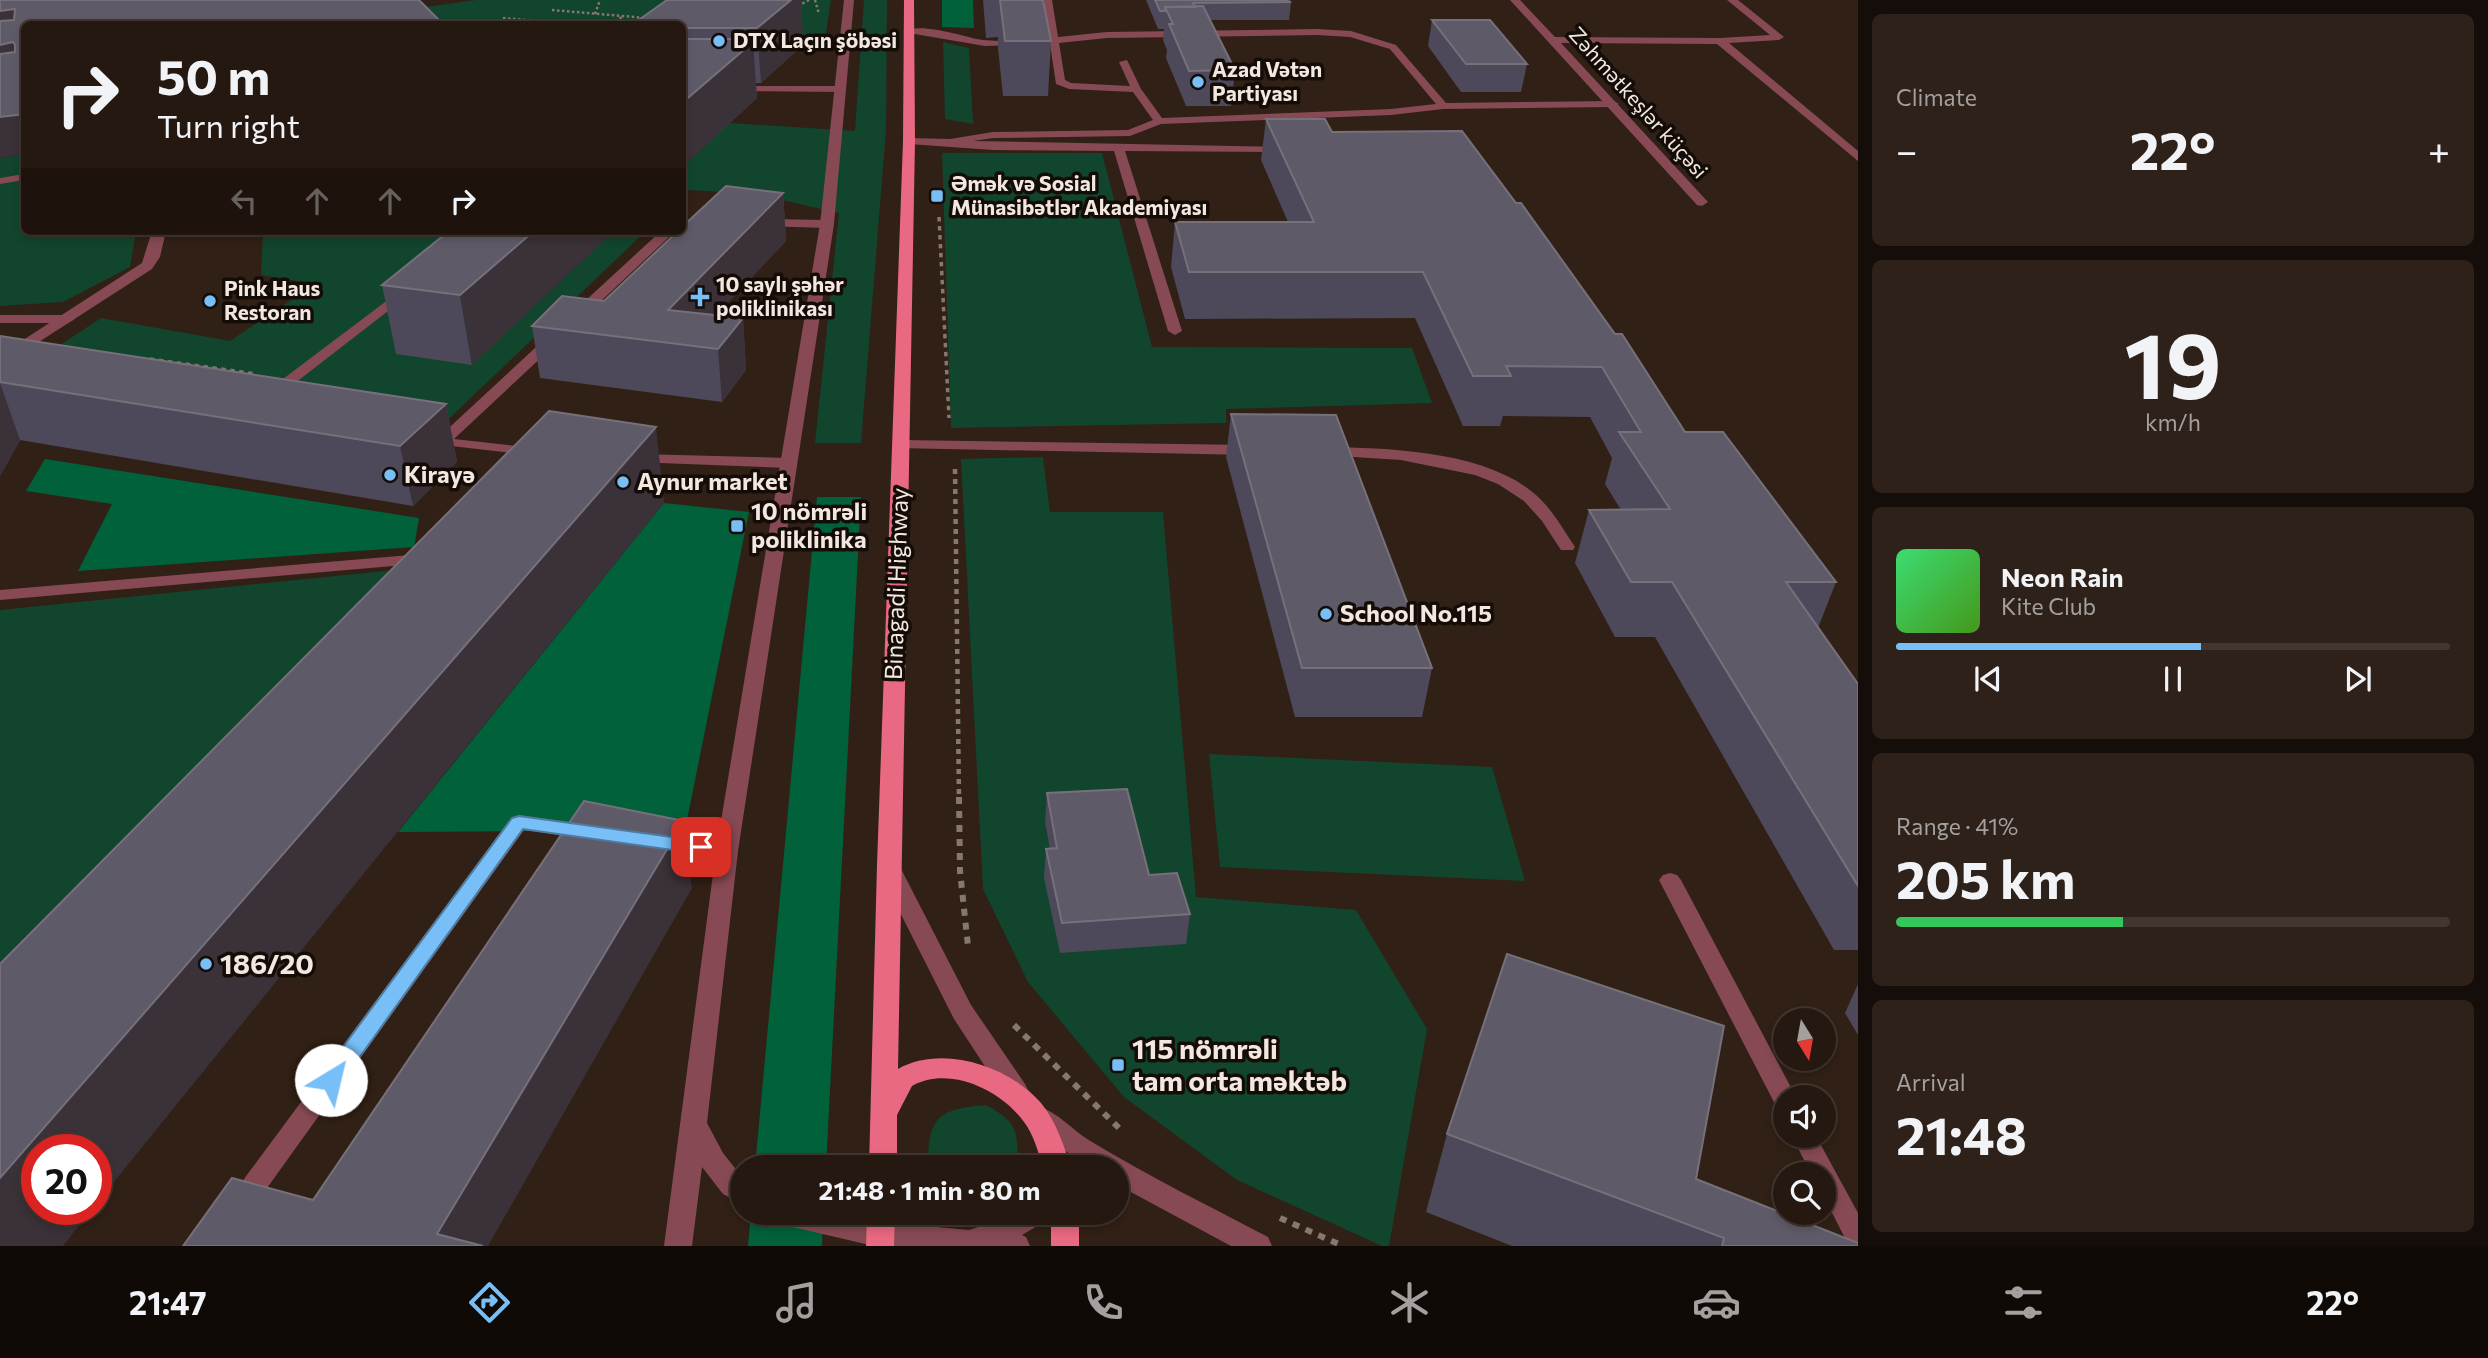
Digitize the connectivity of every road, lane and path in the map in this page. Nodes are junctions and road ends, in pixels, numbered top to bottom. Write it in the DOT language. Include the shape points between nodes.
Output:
graph roads {
  1 [pos="600,0"];
  2 [pos="812,0"];
  3 [pos="849,0"];
  4 [pos="909,0"];
  5 [pos="1048,0"];
  6 [pos="1515,0"];
  7 [pos="1732,0"];
  8 [pos="792,7"];
  9 [pos="552,10"];
  10 [pos="594,14"];
  11 [pos="623,16"];
  12 [pos="503,18"];
  13 [pos="651,19"];
  14 [pos="538,21"];
  15 [pos="616,21"];
  16 [pos="908,32"];
  17 [pos="1054,40"];
  18 [pos="1555,40"];
  19 [pos="1720,41"];
  20 [pos="1124,62"];
  21 [pos="722,89"];
  22 [pos="840,89"];
  23 [pos="1136,89"];
  24 [pos="1614,104"];
  25 [pos="1443,106"];
  26 [pos="1159,121"];
  27 [pos="909,141"];
  28 [pos="950,142"];
  29 [pos="1119,148"];
  30 [pos="1298,149"];
  31 [pos="1858,157"];
  32 [pos="21,178"];
  33 [pos="0,181"];
  34 [pos="1702,202"];
  35 [pos="938,210"];
  36 [pos="748,223"];
  37 [pos="827,224"];
  38 [pos="158,235"];
  39 [pos="665,235"];
  40 [pos="419,280"];
  41 [pos="0,318"];
  42 [pos="68,319"];
  43 [pos="1175,331"];
  44 [pos="141,357"];
  45 [pos="0,362"];
  46 [pos="292,379"];
  47 [pos="264,400"];
  48 [pos="416,438"];
  49 [pos="443,441"];
  50 [pos="902,445"];
  51 [pos="951,445"];
  52 [pos="1270,451"];
  53 [pos="1312,451"];
  54 [pos="629,459"];
  55 [pos="789,463"];
  56 [pos="520,473"];
  57 [pos="1567,547"];
  58 [pos="415,578"];
  59 [pos="0,595"];
  60 [pos="610,835"];
  61 [pos="649,840"];
  62 [pos="727,851"];
  63 [pos="888,865"];
  64 [pos="1670,880"];
  65 [pos="973,957"];
  66 [pos="1011,1022"];
  67 [pos="1778,1085"];
  68 [pos="1032,1111"];
  69 [pos="884,1122"];
  70 [pos="693,1124"];
  71 [pos="1132,1141"];
  72 [pos="1810,1148"];
  73 [pos="883,1155"];
  74 [pos="1053,1155"];
  75 [pos="1091,1155"];
  76 [pos="1129,1176"];
  77 [pos="730,1185"];
  78 [pos="253,1187"];
  79 [pos="1268,1213"];
  80 [pos="848,1225"];
  81 [pos="1014,1225"];
  82 [pos="1065,1225"];
  83 [pos="881,1231"];
  84 [pos="1858,1238"];
  85 [pos="951,1242"];
  86 [pos="677,1246"];
  87 [pos="1016,1246"];
  88 [pos="1065,1246"];
  89 [pos="1258,1246"];
  90 [pos="1343,1246"];
  1 -- 10 [label="path"];
  2 -- 8 [label="path"];
  3 -- 22 [label="street"];
  4 -- 16 [label="main road, Binagadi Highway"];
  5 -- 17 [label="lane"];
  6 -- 18 [label="street, Zəhmətkeşlər küçəsi"];
  7 -- 19 [label="street" via="1779,37"];
  9 -- 10 [label="path"];
  10 -- 11 [label="path"];
  11 -- 13 [label="path"];
  11 -- 15 [label="path"];
  12 -- 14 [label="path"];
  16 -- 17 [label="lane" via="985,43"];
  16 -- 27 [label="main road, Binagadi Highway"];
  17 -- 23 [label="lane" via="1060,82"];
  17 -- 25 [label="lane" via="1120,35 1351,34 1393,47"];
  18 -- 19 [label="street"];
  18 -- 24 [label="street, Zəhmətkeşlər küçəsi"];
  19 -- 31 [label="street"];
  20 -- 23 [label="lane"];
  21 -- 22 [label="lane"];
  22 -- 37 [label="street"];
  23 -- 26 [label="lane"];
  24 -- 25 [label="lane"];
  24 -- 34 [label="street, Zəhmətkeşlər küçəsi"];
  25 -- 26 [label="lane"];
  26 -- 28 [label="lane" via="1130,133 993,135"];
  27 -- 28 [label="lane"];
  27 -- 50 [label="main road, Binagadi Highway"];
  28 -- 29 [label="lane"];
  29 -- 30 [label="lane"];
  29 -- 43 [label="lane"];
  32 -- 33 [label="lane"];
  35 -- 51 [label="path"];
  36 -- 37 [label="lane"];
  37 -- 55 [label="street"];
  38 -- 42 [label="street" via="147,266"];
  39 -- 49 [label="lane"];
  40 -- 46 [label="lane"];
  41 -- 42 [label="lane"];
  42 -- 45 [label="street"];
  44 -- 46 [label="path"];
  46 -- 47 [label="lane"];
  48 -- 49 [label="lane"];
  49 -- 56 [label="lane" via="546,451"];
  50 -- 51 [label="lane"];
  50 -- 63 [label="main road, Binagadi Highway"];
  51 -- 52 [label="lane"];
  51 -- 65 [label="path" via="955,464 960,871 967,945"];
  53 -- 57 [label="lane" via="1381,452 1488,475 1522,491 1548,516"];
  54 -- 55 [label="lane"];
  55 -- 62 [label="street"];
  58 -- 59 [label="lane" via="439,553"];
  60 -- 78 [label="lane" via="519,822"];
  61 -- 62 [label="lane"];
  62 -- 70 [label="street"];
  63 -- 68 [label="street" via="977,1038"];
  63 -- 69 [label="main road, Binagadi Highway"];
  64 -- 67 [label="lane"];
  66 -- 71 [label="path"];
  68 -- 69 [label="main road" via="1007,1091 962,1070 919,1069 902,1079"];
  68 -- 74 [label="main road"];
  68 -- 75 [label="street"];
  69 -- 73 [label="main road, Binagadi Highway"];
  70 -- 77 [label="street"];
  70 -- 86 [label="street"];
  72 -- 84 [label="lane"];
  76 -- 89 [label="street"];
  79 -- 90 [label="path"];
  80 -- 83 [label="street"];
  81 -- 85 [label="street" via="1003,1232"];
  82 -- 88 [label="main road"];
  83 -- 85 [label="street"];
  85 -- 87 [label="street"];
}
